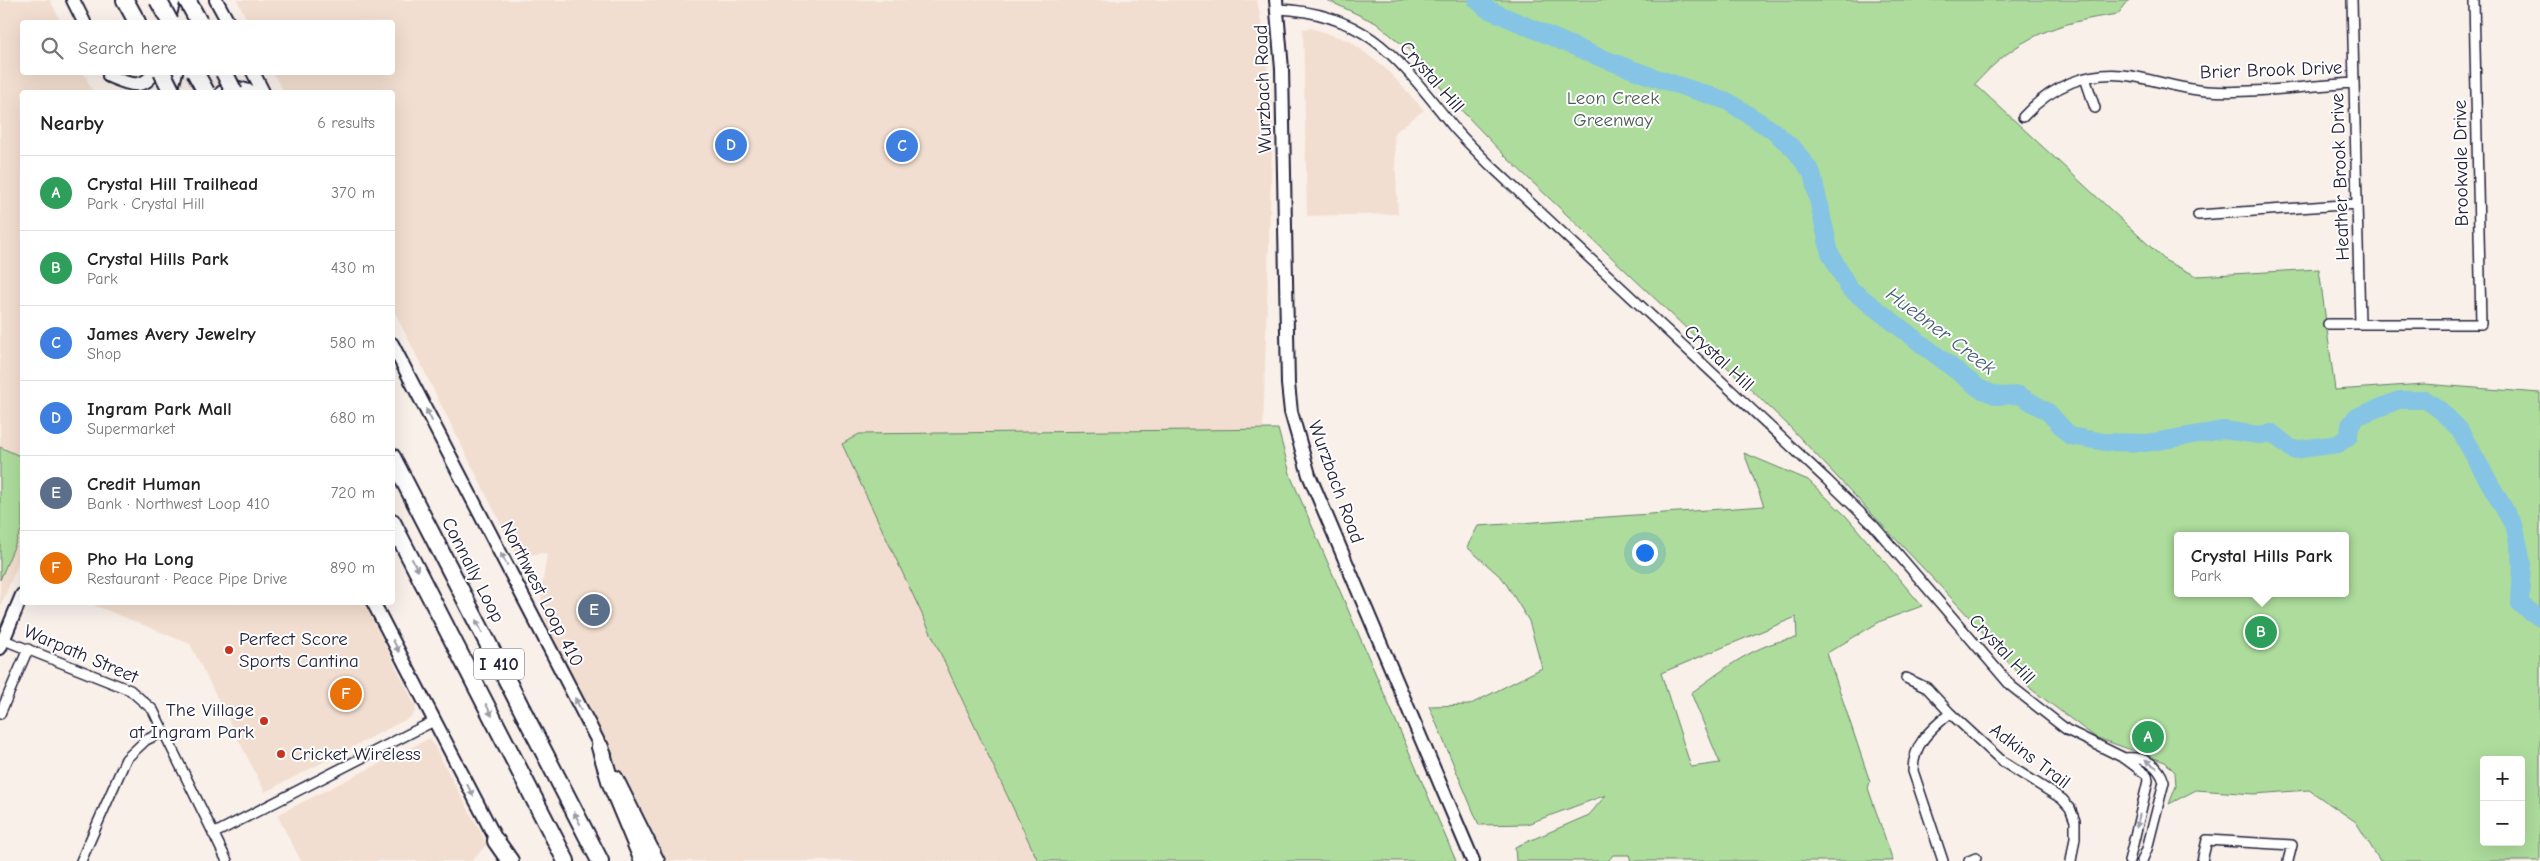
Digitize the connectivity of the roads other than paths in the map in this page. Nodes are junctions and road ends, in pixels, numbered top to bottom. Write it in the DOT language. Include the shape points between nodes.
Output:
graph roads {
  1 [pos="73,0"];
  2 [pos="125,0"];
  3 [pos="158,0"];
  4 [pos="174,0"];
  5 [pos="187,0"];
  6 [pos="197,0"];
  7 [pos="2352,0"];
  8 [pos="2474,0"];
  9 [pos="1277,5"];
  10 [pos="220,8"];
  11 [pos="83,20"];
  12 [pos="136,20"];
  13 [pos="168,20"];
  14 [pos="169,20"];
  15 [pos="192,20"];
  16 [pos="198,20"];
  17 [pos="227,20"];
  18 [pos="108,75"];
  19 [pos="110,75"];
  20 [pos="152,75"];
  21 [pos="164,75"];
  22 [pos="175,75"];
  23 [pos="197,75"];
  24 [pos="203,75"];
  25 [pos="226,75"];
  26 [pos="254,75"];
  27 [pos="2085,78"];
  28 [pos="2354,83"];
  29 [pos="116,90"];
  30 [pos="171,90"];
  31 [pos="172,90"];
  32 [pos="200,90"];
  33 [pos="205,90"];
  34 [pos="227,90"];
  35 [pos="233,90"];
  36 [pos="246,90"];
  37 [pos="262,90"];
  38 [pos="2095,108"];
  39 [pos="2023,118"];
  40 [pos="2357,204"];
  41 [pos="2198,215"];
  42 [pos="2328,324"];
  43 [pos="2360,324"];
  44 [pos="395,350"];
  45 [pos="395,462"];
  46 [pos="395,528"];
  47 [pos="20,600"];
  48 [pos="376,605"];
  49 [pos="2,644"];
  50 [pos="28,649"];
  51 [pos="1906,678"];
  52 [pos="1950,713"];
  53 [pos="0,714"];
  54 [pos="434,721"];
  55 [pos="163,732"];
  56 [pos="600,747"];
  57 [pos="2124,758"];
  58 [pos="213,834"];
  59 [pos="496,841"];
  60 [pos="81,861"];
  61 [pos="227,861"];
  62 [pos="508,861"];
  63 [pos="566,861"];
  64 [pos="600,861"];
  65 [pos="643,861"];
  66 [pos="658,861"];
  67 [pos="1473,861"];
  68 [pos="1943,861"];
  69 [pos="2072,861"];
  70 [pos="2129,861"];
  71 [pos="2142,861"];
  72 [pos="2202,861"];
  73 [pos="2288,861"];
  1 -- 11 [label="main road"];
  2 -- 12 [label="highway"];
  3 -- 13 [label="highway, bridge"];
  4 -- 14 [label="main road"];
  5 -- 16 [label="highway, bridge"];
  6 -- 15 [label="main road"];
  7 -- 28 [label="street, Heather Brook Drive"];
  8 -- 43 [label="street, Brookvale Drive" via="2482,324"];
  9 -- 57 [label="street, Crystal Hill" via="1338,21 1388,49 1490,166 1874,526 2011,686 2067,730"];
  9 -- 67 [label="main road, Wurzbach Road" via="1282,88 1286,353 1291,412 1309,475"];
  10 -- 17 [label="main road"];
  18 -- 29 [label="main road"];
  19 -- 20 [label="main road" via="125,83 139,85"];
  21 -- 30 [label="highway, bridge"];
  22 -- 31 [label="main road"];
  23 -- 33 [label="highway, bridge"];
  24 -- 32 [label="main road"];
  25 -- 35 [label="highway, bridge"];
  26 -- 37 [label="main road"];
  27 -- 28 [label="street, Brier Brook Drive" via="2121,75 2206,91"];
  27 -- 38 [label="street"];
  27 -- 39 [label="street, Brier Brook Drive" via="2052,91"];
  28 -- 40 [label="street, Heather Brook Drive"];
  34 -- 36 [label="main road" via="235,87"];
  40 -- 41 [label="street"];
  40 -- 43 [label="street, Heather Brook Drive"];
  42 -- 43 [label="street"];
  56 -- 44 [label="main road, Northwest Loop 410, one-way"];
  64 -- 45 [label="highway, Connally Loop / I 410, one-way"];
  46 -- 63 [label="highway, I 410, one-way"];
  47 -- 49 [label="main road"];
  48 -- 54 [label="main road, one-way"];
  49 -- 50 [label="street, Warpath Street"];
  50 -- 53 [label="street"];
  50 -- 55 [label="street, Warpath Street" via="130,690 152,710"];
  51 -- 52 [label="street, Adkins Trail" via="1927,688"];
  52 -- 68 [label="street" via="1924,736 1913,759 1913,771"];
  52 -- 69 [label="street, Adkins Trail" via="2003,762 2062,799 2070,808 2076,838"];
  54 -- 58 [label="street"];
  54 -- 59 [label="main road, one-way"];
  55 -- 58 [label="street, Warpath Street"];
  55 -- 60 [label="street" via="146,740 126,759"];
  56 -- 65 [label="highway" via="611,784"];
  56 -- 66 [label="main road, Northwest Loop 410"];
  57 -- 70 [label="street, Crystal Hill, one-way" via="2142,770 2148,781"];
  71 -- 57 [label="street, Crystal Hill, one-way" via="2164,787 2162,774 2153,764 2132,757"];
  58 -- 61 [label="street, Warpath Street"];
  59 -- 62 [label="highway"];
  72 -- 73 [label="street" via="2207,840 2292,845"];
}
